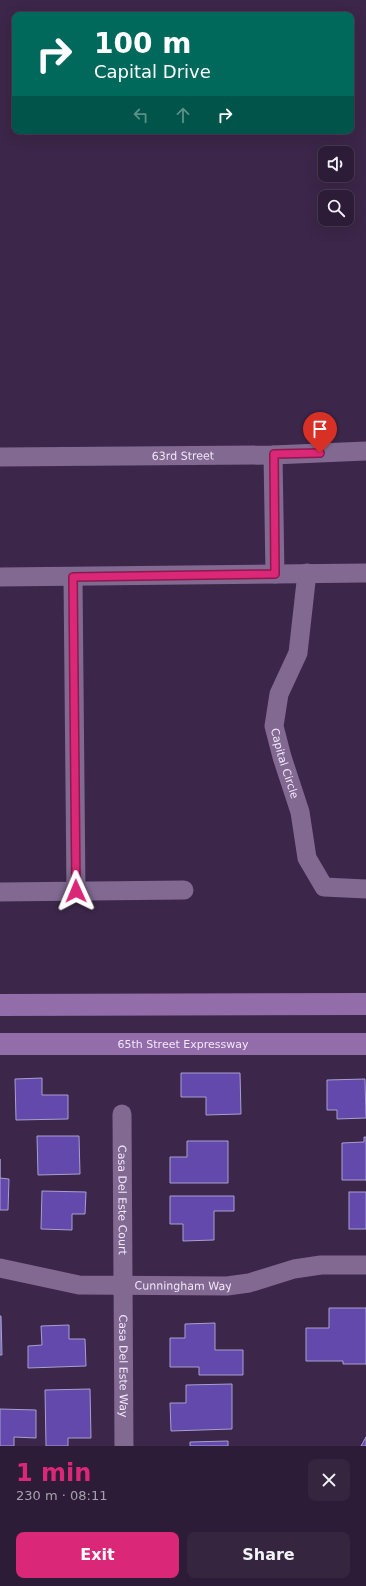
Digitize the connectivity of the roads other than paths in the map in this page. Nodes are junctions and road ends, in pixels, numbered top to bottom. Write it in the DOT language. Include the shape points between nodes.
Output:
graph roads {
  1 [pos="366,451"];
  2 [pos="274,454"];
  3 [pos="0,457"];
  4 [pos="307,573"];
  5 [pos="366,573"];
  6 [pos="275,574"];
  7 [pos="0,577"];
  8 [pos="73,577"];
  9 [pos="366,889"];
  10 [pos="184,890"];
  11 [pos="76,891"];
  12 [pos="0,892"];
  13 [pos="366,1004"];
  14 [pos="0,1005"];
  15 [pos="0,1044"];
  16 [pos="366,1044"];
  17 [pos="122,1114"];
  18 [pos="366,1265"];
  19 [pos="0,1268"];
  20 [pos="123,1286"];
  21 [pos="124,1446"];
  1 -- 2 [label="street, 63rd Street"];
  2 -- 3 [label="street, 63rd Street"];
  2 -- 6 [label="street"];
  4 -- 5 [label="street"];
  4 -- 6 [label="street"];
  4 -- 9 [label="street, Capital Circle" via="298,653 279,694 274,726 300,812 307,858 324,887"];
  6 -- 8 [label="street"];
  7 -- 8 [label="street"];
  8 -- 11 [label="street"];
  10 -- 11 [label="street"];
  11 -- 12 [label="street"];
  13 -- 14 [label="main road"];
  15 -- 16 [label="main road, 65th Street Expressway"];
  17 -- 20 [label="street, Casa Del Este Court"];
  18 -- 20 [label="street, Cunningham Way" via="321,1265 294,1269 249,1283 227,1286"];
  19 -- 20 [label="street, Cunningham Way" via="80,1284"];
  20 -- 21 [label="street, Casa Del Este Way"];
}
